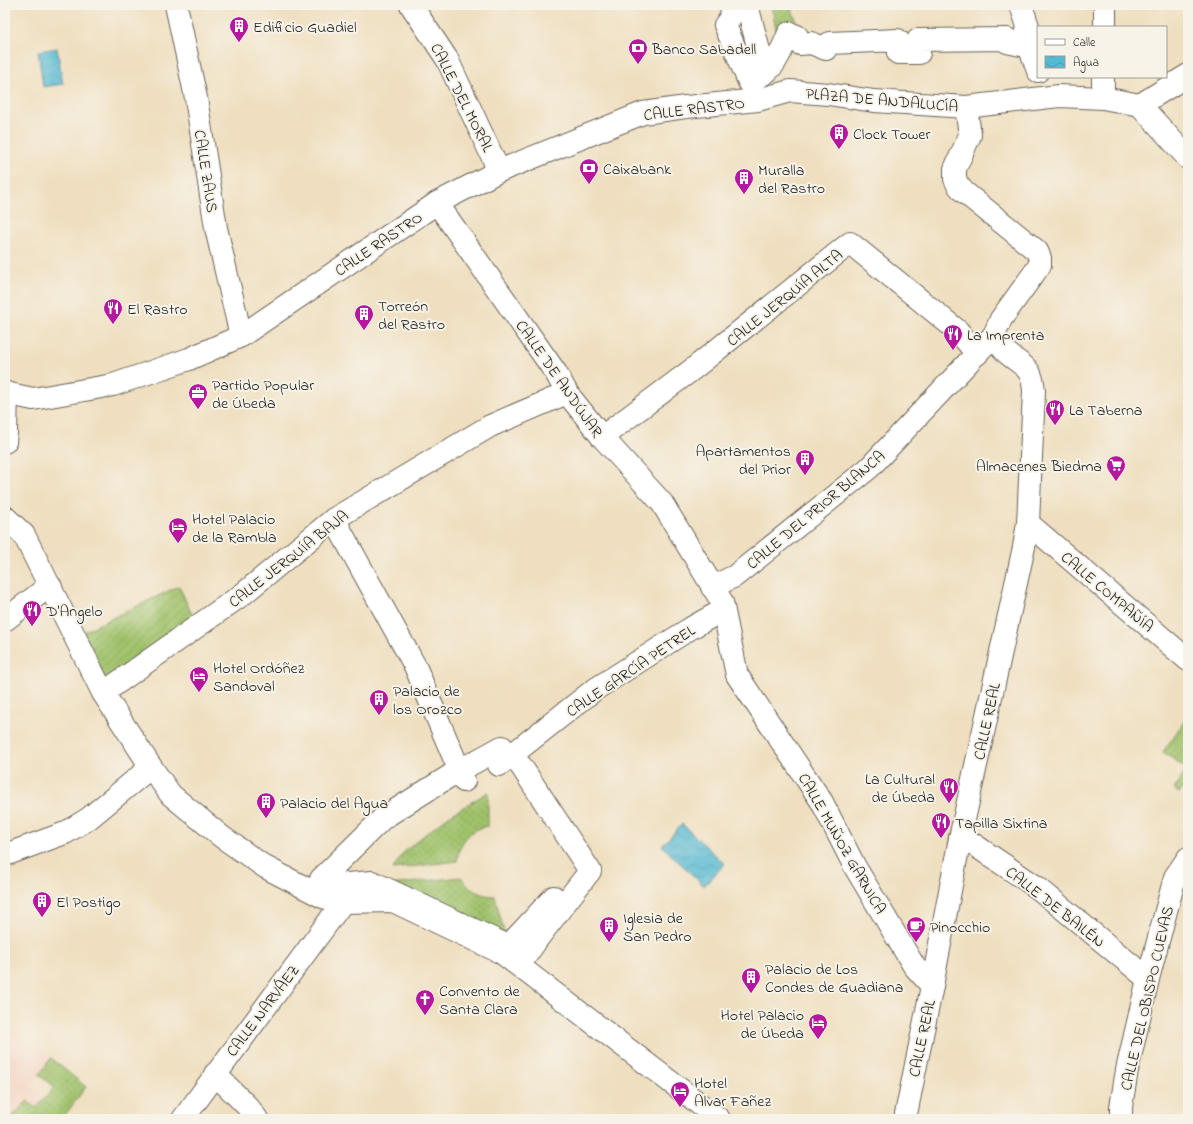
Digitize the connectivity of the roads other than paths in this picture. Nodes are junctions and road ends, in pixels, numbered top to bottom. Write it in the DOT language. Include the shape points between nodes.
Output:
graph roads {
  1 [pos="176,5"];
  2 [pos="411,5"];
  3 [pos="731,5"];
  4 [pos="747,5"];
  5 [pos="1015,5"];
  6 [pos="1022,5"];
  7 [pos="1105,5"];
  8 [pos="1105,26"];
  9 [pos="1029,47"];
  10 [pos="1037,68"];
  11 [pos="765,73"];
  12 [pos="1188,75"];
  13 [pos="1103,87"];
  14 [pos="758,100"];
  15 [pos="1140,105"];
  16 [pos="966,107"];
  17 [pos="1188,158"];
  18 [pos="499,170"];
  19 [pos="437,203"];
  20 [pos="994,335"];
  21 [pos="241,336"];
  22 [pos="977,354"];
  23 [pos="6,393"];
  24 [pos="567,393"];
  25 [pos="602,437"];
  26 [pos="5,442"];
  27 [pos="5,517"];
  28 [pos="334,519"];
  29 [pos="1028,522"];
  30 [pos="51,587"];
  31 [pos="712,587"];
  32 [pos="723,610"];
  33 [pos="5,620"];
  34 [pos="1188,660"];
  35 [pos="103,693"];
  36 [pos="507,760"];
  37 [pos="151,767"];
  38 [pos="462,776"];
  39 [pos="960,838"];
  40 [pos="5,855"];
  41 [pos="1188,858"];
  42 [pos="334,895"];
  43 [pos="505,950"];
  44 [pos="1148,979"];
  45 [pos="932,986"];
  46 [pos="215,1074"];
  47 [pos="183,1119"];
  48 [pos="257,1119"];
  49 [pos="719,1119"];
  50 [pos="904,1119"];
  51 [pos="1121,1119"];
  1 -- 21 [label="street, CALLE ZAUS" via="196,98 216,228"];
  2 -- 18 [label="street, CALLE DEL MORAL" via="447,59"];
  3 -- 11 [label="street" via="730,19 725,25 749,82"];
  4 -- 11 [label="street"];
  5 -- 9 [label="street"];
  6 -- 9 [label="street" via="1035,48"];
  7 -- 8 [label="street"];
  9 -- 10 [label="street"];
  9 -- 11 [label="street" via="1007,42 1007,39 918,40 919,53 898,53 898,40 830,42 826,50 811,43 800,44 798,36 790,33 775,63"];
  12 -- 15 [label="street"];
  13 -- 15 [label="street, PLAZA DE ANDALUCÍA"];
  13 -- 16 [label="street, PLAZA DE ANDALUCÍA" via="1059,96"];
  14 -- 16 [label="street, PLAZA DE ANDALUCÍA" via="790,91 874,101"];
  14 -- 18 [label="street, CALLE RASTRO" via="643,113"];
  15 -- 17 [label="street"];
  16 -- 20 [label="street, CALLE DEL PRIOR BLANCA" via="970,135 955,169 958,185 1037,250 1040,258 1040,265 1002,319"];
  18 -- 19 [label="street, CALLE RASTRO"];
  19 -- 21 [label="street, CALLE RASTRO"];
  19 -- 24 [label="street, CALLE DE ANDÚJAR" via="556,373"];
  20 -- 22 [label="street, CALLE DEL PRIOR BLANCA"];
  20 -- 29 [label="street, CALLE REAL" via="1002,348 1029,371 1033,380"];
  21 -- 23 [label="street, CALLE RASTRO" via="189,359 112,385 33,399"];
  22 -- 25 [label="street, CALLE JERQUÍA ALTA" via="958,331 850,243 693,369"];
  22 -- 31 [label="street, CALLE DEL PRIOR BLANCA" via="869,468 735,576"];
  23 -- 26 [label="street"];
  24 -- 25 [label="street, CALLE DE ANDÚJAR"];
  24 -- 28 [label="street, CALLE JERQUÍA BAJA" via="490,426"];
  25 -- 31 [label="street, CALLE DE ANDÚJAR" via="662,503"];
  27 -- 30 [label="street" via="24,535"];
  28 -- 35 [label="street, CALLE JERQUÍA BAJA" via="243,594"];
  28 -- 38 [label="street" via="415,666"];
  29 -- 34 [label="street, CALLE COMPAÑÍA"];
  29 -- 39 [label="street, CALLE REAL"];
  30 -- 33 [label="street"];
  30 -- 35 [label="street"];
  31 -- 32 [label="street, CALLE DE ANDÚJAR" via="722,602"];
  32 -- 36 [label="street, CALLE GARCÍA PETREL" via="594,690"];
  32 -- 45 [label="street, CALLE MUÑOZ GARNICA" via="737,675 822,802 855,867 914,966"];
  35 -- 37 [label="street"];
  36 -- 38 [label="street" via="502,747"];
  36 -- 43 [label="street" via="521,766 590,871 525,957"];
  37 -- 40 [label="street" via="88,819 65,833"];
  37 -- 42 [label="street" via="171,796 222,837 265,867"];
  38 -- 42 [label="street" via="383,818 321,880"];
  39 -- 44 [label="street, CALLE DE BAILÉN" via="1038,888"];
  39 -- 45 [label="street, CALLE REAL"];
  41 -- 44 [label="street, CALLE DEL OBISPO CUEVAS" via="1175,877"];
  42 -- 43 [label="street" via="372,882"];
  42 -- 46 [label="street, CALLE NARVÁEZ"];
  43 -- 49 [label="street"];
  44 -- 51 [label="street, CALLE DEL OBISPO CUEVAS" via="1127,1070"];
  45 -- 50 [label="street, CALLE REAL"];
  46 -- 47 [label="street, CALLE NARVÁEZ"];
  46 -- 48 [label="street"];
}
